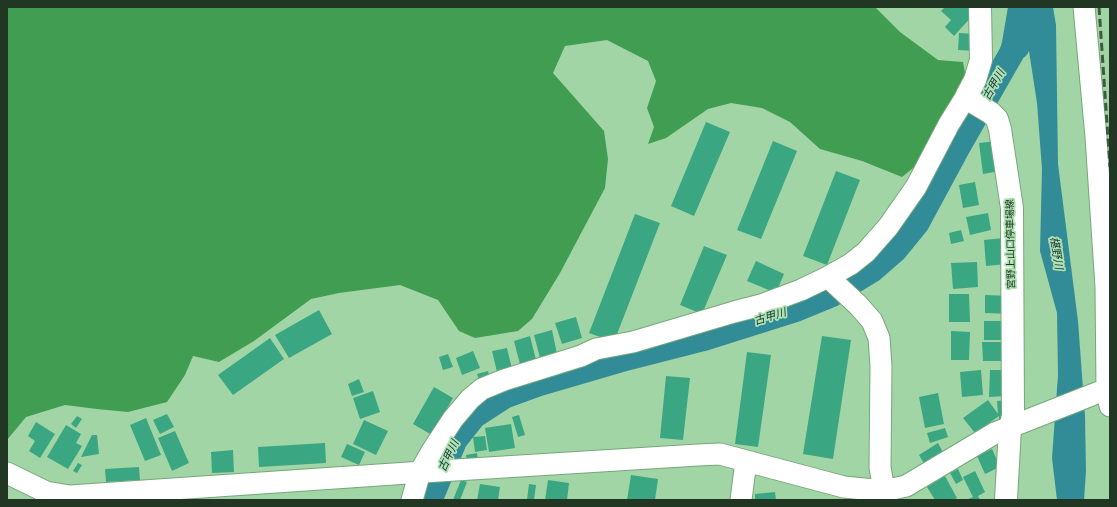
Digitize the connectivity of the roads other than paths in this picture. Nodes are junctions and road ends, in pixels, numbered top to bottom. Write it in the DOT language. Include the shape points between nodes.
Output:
graph roads {
  1 [pos="980,7"];
  2 [pos="1084,7"];
  3 [pos="969,98"];
  4 [pos="830,279"];
  5 [pos="1108,287"];
  6 [pos="1105,396"];
  7 [pos="1015,426"];
  8 [pos="746,461"];
  9 [pos="421,472"];
  10 [pos="7,473"];
  11 [pos="884,491"];
  12 [pos="412,500"];
  13 [pos="741,500"];
  14 [pos="1006,500"];
  1 -- 3 [label="main road" via="981,60"];
  2 -- 5 [label="street"];
  3 -- 4 [label="street" via="949,124 916,186 888,228 866,252"];
  3 -- 7 [label="main road, 宮野上山口停車場線" via="997,119 1012,208"];
  4 -- 9 [label="street" via="761,305 633,342 596,349 482,389 453,419"];
  4 -- 11 [label="street" via="872,321 879,338 880,467"];
  5 -- 6 [label="street"];
  6 -- 7 [label="street"];
  7 -- 11 [label="street" via="995,433 906,486"];
  7 -- 14 [label="main road, 宮野上山口停車場線"];
  8 -- 9 [label="street" via="720,454"];
  8 -- 11 [label="street" via="844,487"];
  8 -- 13 [label="street"];
  9 -- 10 [label="street" via="70,496 46,492"];
  9 -- 12 [label="street"];
}
